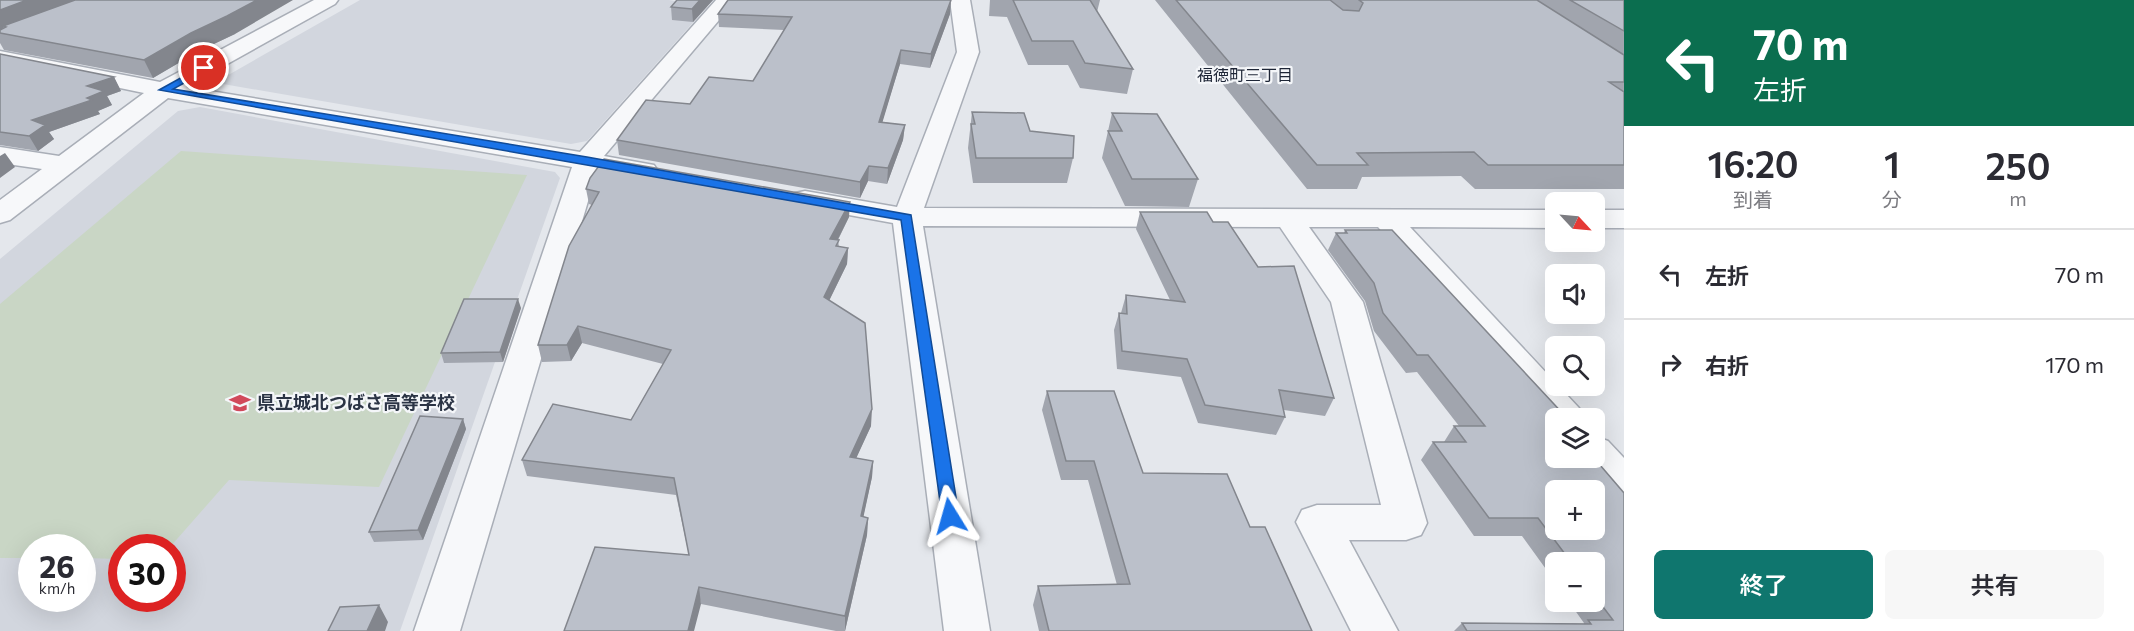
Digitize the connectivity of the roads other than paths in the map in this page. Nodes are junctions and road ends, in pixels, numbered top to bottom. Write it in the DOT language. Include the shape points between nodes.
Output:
graph roads {
  1 [pos="328,0"];
  2 [pos="726,0"];
  3 [pos="960,0"];
  4 [pos="0,57"];
  5 [pos="163,90"];
  6 [pos="0,155"];
  7 [pos="587,160"];
  8 [pos="64,165"];
  9 [pos="667,175"];
  10 [pos="781,195"];
  11 [pos="0,214"];
  12 [pos="907,217"];
  13 [pos="1288,218"];
  14 [pos="1386,218"];
  15 [pos="1545,219"];
  16 [pos="1605,219"];
  17 [pos="1624,219"];
  18 [pos="1557,408"];
  19 [pos="1605,463"];
  20 [pos="1624,484"];
  21 [pos="437,631"];
  22 [pos="967,631"];
  23 [pos="1375,631"];
  1 -- 5 [label="street"];
  2 -- 7 [label="street"];
  3 -- 12 [label="street" via="968,52"];
  4 -- 5 [label="street"];
  5 -- 7 [label="street"];
  5 -- 8 [label="street"];
  6 -- 8 [label="street"];
  7 -- 9 [label="street"];
  7 -- 21 [label="street"];
  8 -- 11 [label="street"];
  10 -- 12 [label="street"];
  12 -- 13 [label="street"];
  12 -- 22 [label="street"];
  13 -- 14 [label="street"];
  13 -- 23 [label="street" via="1347,302 1406,523 1317,522"];
  14 -- 15 [label="street"];
  14 -- 18 [label="street"];
  16 -- 17 [label="street"];
  19 -- 20 [label="street"];
}
